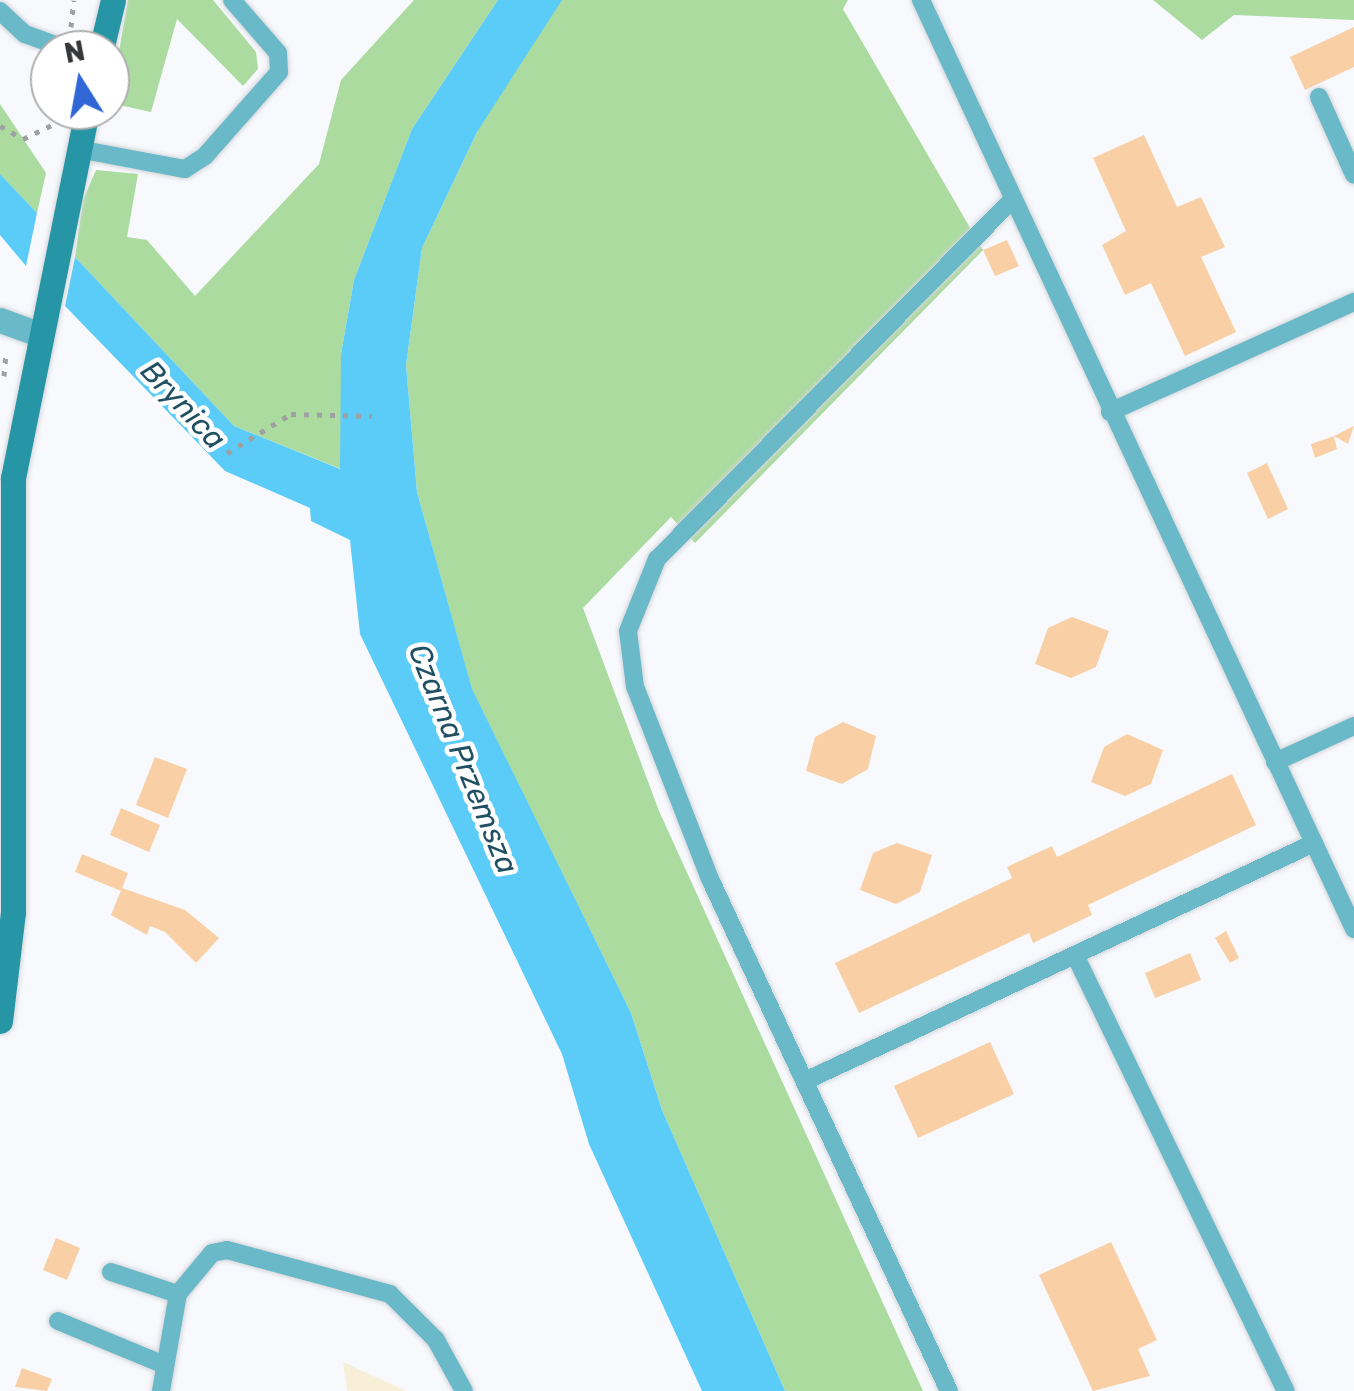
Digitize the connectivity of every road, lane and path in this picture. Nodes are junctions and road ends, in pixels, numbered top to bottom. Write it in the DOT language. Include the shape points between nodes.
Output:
graph roads {
  1 [pos="113,0"];
  2 [pos="232,0"];
  3 [pos="920,0"];
  4 [pos="0,11"];
  5 [pos="106,30"];
  6 [pos="30,36"];
  7 [pos="1319,96"];
  8 [pos="0,126"];
  9 [pos="41,130"];
  10 [pos="77,130"];
  11 [pos="78,149"];
  12 [pos="1354,175"];
  13 [pos="1011,202"];
  14 [pos="1354,302"];
  15 [pos="0,320"];
  16 [pos="37,326"];
  17 [pos="1110,412"];
  18 [pos="372,416"];
  19 [pos="227,453"];
  20 [pos="1354,726"];
  21 [pos="1275,762"];
  22 [pos="1314,843"];
  23 [pos="1354,929"];
  24 [pos="1075,955"];
  25 [pos="0,1021"];
  26 [pos="805,1081"];
  27 [pos="110,1272"];
  28 [pos="178,1294"];
  29 [pos="58,1321"];
  30 [pos="166,1366"];
  31 [pos="160,1391"];
  32 [pos="464,1391"];
  33 [pos="949,1391"];
  34 [pos="1286,1391"];
  1 -- 5 [label="street"];
  2 -- 11 [label="lane" via="278,53 279,72 205,156 184,169"];
  3 -- 13 [label="lane"];
  4 -- 6 [label="lane"];
  7 -- 12 [label="lane"];
  8 -- 9 [label="path" via="23,139"];
  10 -- 11 [label="street"];
  11 -- 16 [label="street"];
  13 -- 17 [label="lane"];
  13 -- 26 [label="lane" via="684,530 632,608 635,687"];
  14 -- 17 [label="lane"];
  15 -- 16 [label="street"];
  16 -- 25 [label="street" via="12,478 14,895"];
  17 -- 21 [label="lane"];
  18 -- 19 [label="path" via="291,414"];
  20 -- 21 [label="lane"];
  21 -- 22 [label="lane"];
  22 -- 23 [label="lane"];
  22 -- 24 [label="lane"];
  24 -- 26 [label="lane"];
  24 -- 34 [label="lane"];
  26 -- 33 [label="lane"];
  27 -- 28 [label="lane"];
  28 -- 30 [label="lane"];
  28 -- 32 [label="lane" via="212,1252 227,1250 370,1286 412,1309"];
  29 -- 30 [label="lane"];
  30 -- 31 [label="lane"];
}
